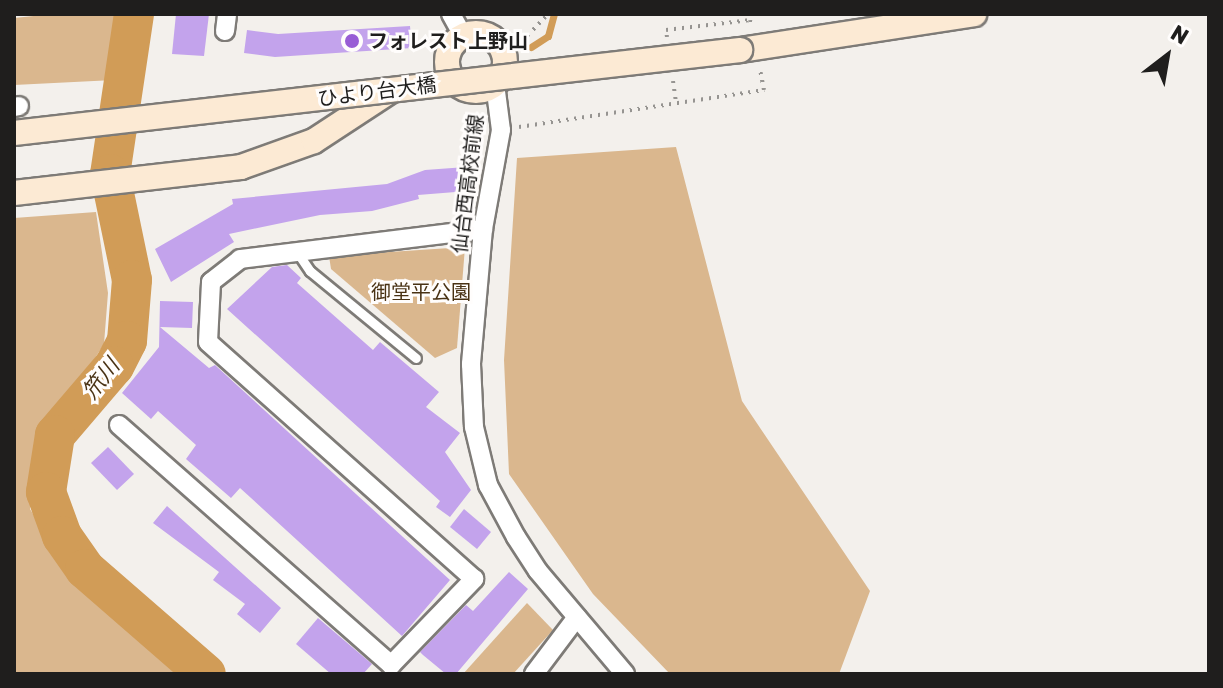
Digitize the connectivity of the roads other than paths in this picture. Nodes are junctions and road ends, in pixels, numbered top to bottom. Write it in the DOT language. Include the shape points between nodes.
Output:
graph roads {
  1 [pos="451,14"];
  2 [pos="974,14"];
  3 [pos="464,37"];
  4 [pos="449,73"];
  5 [pos="495,84"];
  6 [pos="14,133"];
  7 [pos="14,193"];
  8 [pos="483,229"];
  9 [pos="297,252"];
  10 [pos="416,358"];
  11 [pos="119,425"];
  12 [pos="577,617"];
  13 [pos="534,674"];
  14 [pos="625,674"];
  1 -- 3 [label="street"];
  2 -- 6 [label="street, ひより台大橋, bridge" via="740,50"];
  3 -- 4 [label="street" via="449,54"];
  3 -- 5 [label="street" via="488,36 502,49 505,68"];
  4 -- 5 [label="street" via="470,91"];
  4 -- 7 [label="street" via="404,85 366,103 314,141 280,157 241,167"];
  5 -- 8 [label="street, 仙台西高校前線" via="501,130"];
  8 -- 9 [label="street"];
  8 -- 12 [label="street, 仙台西高校前線" via="471,364 474,427 488,485 538,571"];
  9 -- 10 [label="lane" via="310,271"];
  9 -- 11 [label="street" via="240,259 211,282 208,342 474,579 391,665"];
  12 -- 13 [label="street"];
  12 -- 14 [label="street, 仙台西高校前線"];
}
